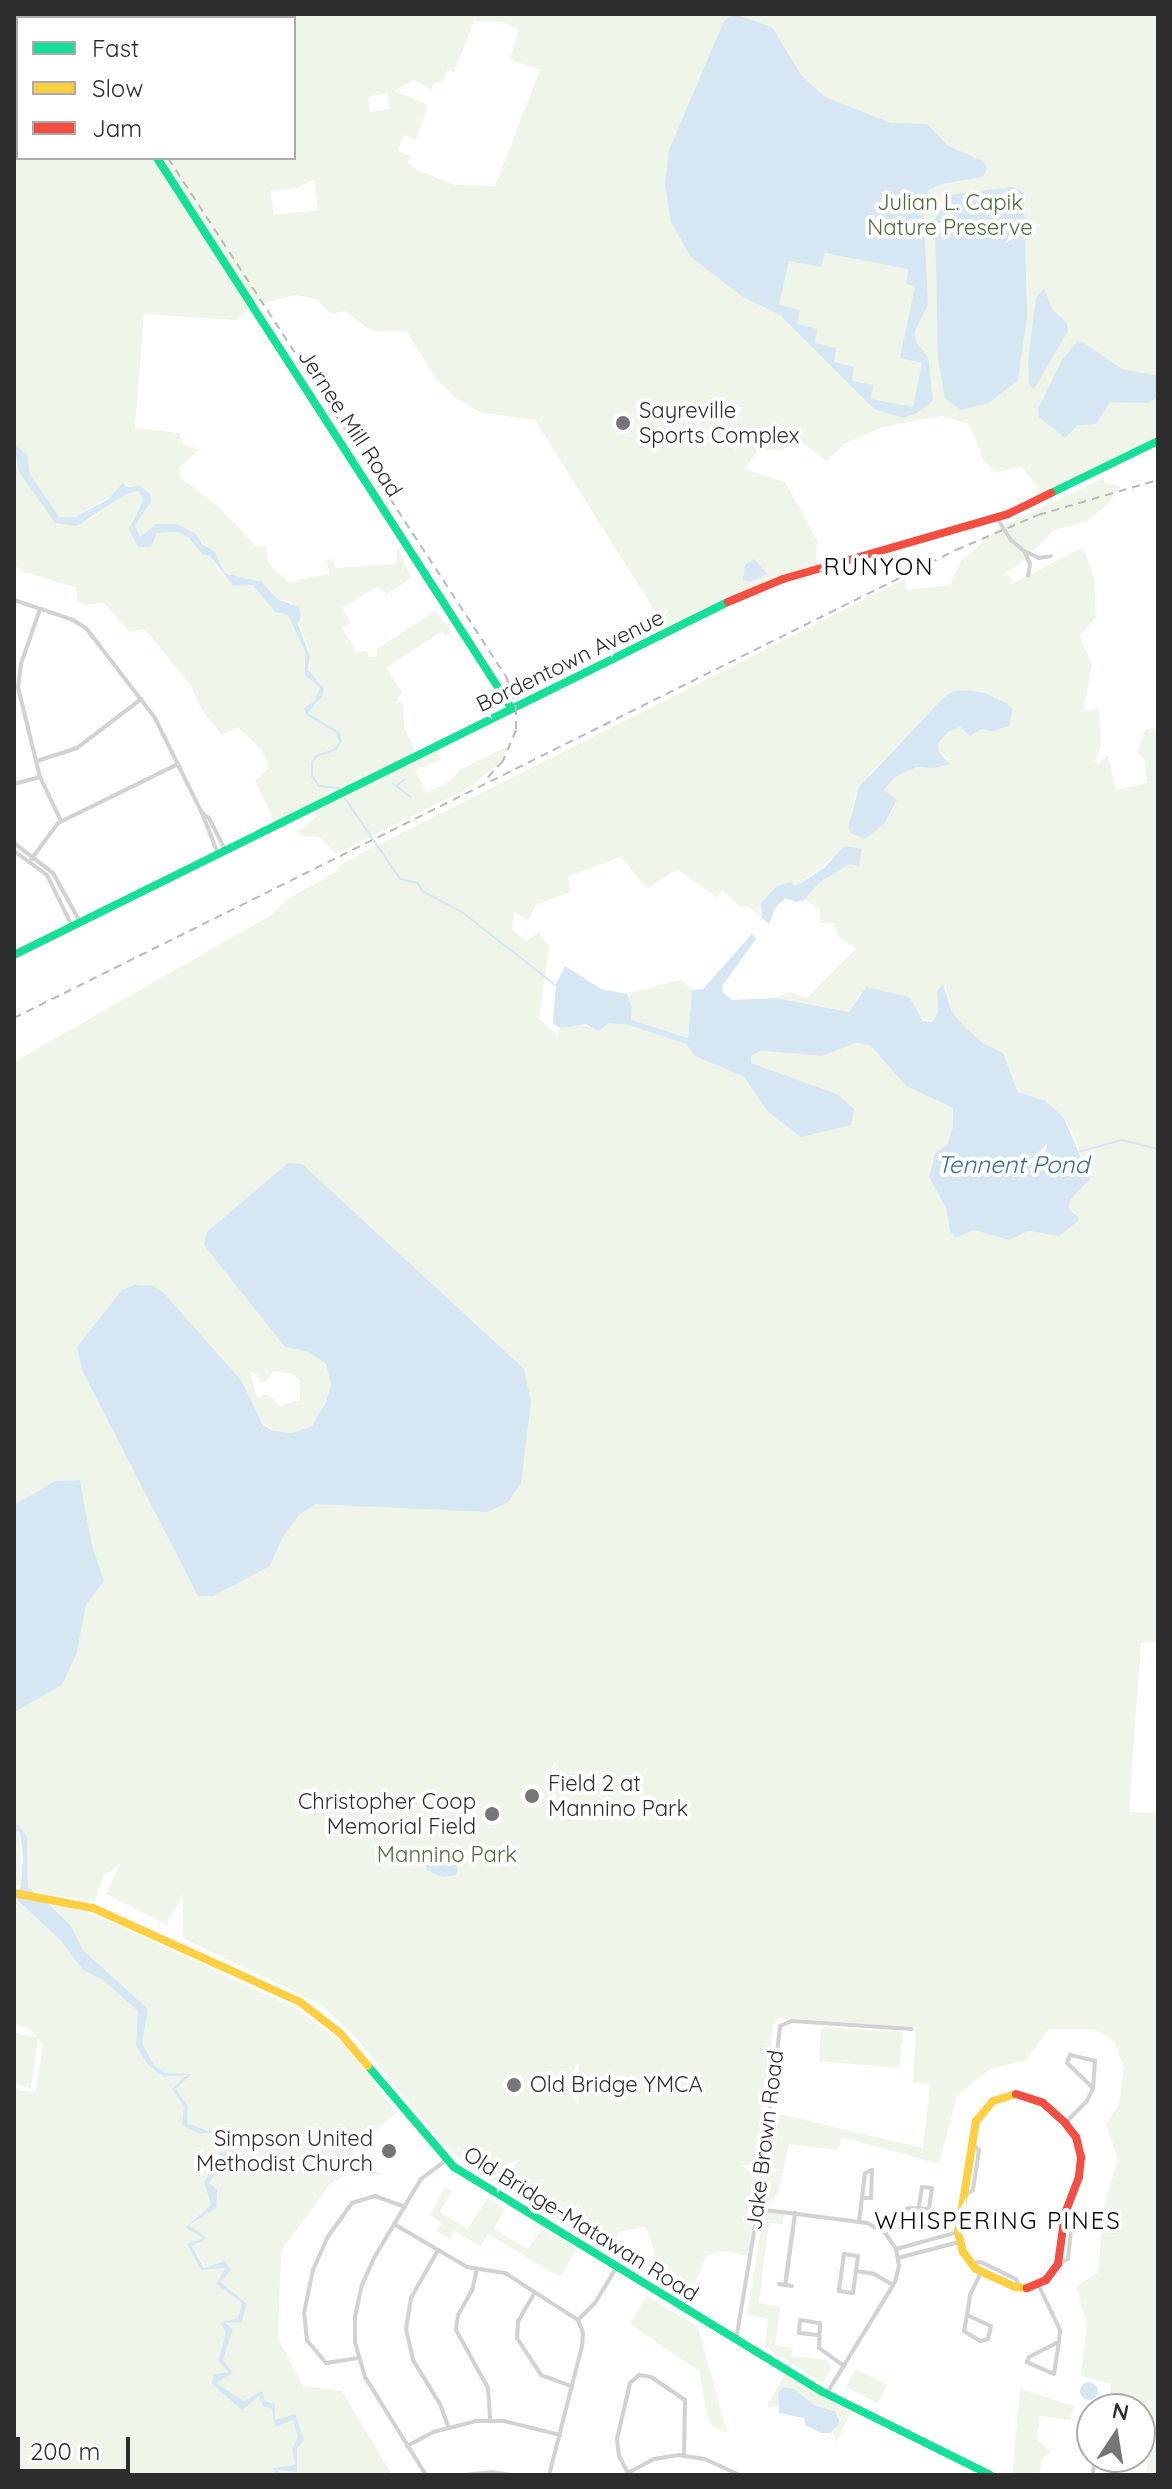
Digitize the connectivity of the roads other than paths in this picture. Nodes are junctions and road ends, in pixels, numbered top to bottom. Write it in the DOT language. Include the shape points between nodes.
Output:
graph roads {
  1 [pos="158,160"];
  2 [pos="1158,441"];
  3 [pos="997,518"];
  4 [pos="1024,551"];
  5 [pos="1051,556"];
  6 [pos="1028,576"];
  7 [pos="14,600"];
  8 [pos="40,609"];
  9 [pos="141,699"];
  10 [pos="512,709"];
  11 [pos="37,761"];
  12 [pos="178,764"];
  13 [pos="40,777"];
  14 [pos="14,784"];
  15 [pos="61,821"];
  16 [pos="14,843"];
  17 [pos="14,851"];
  18 [pos="222,852"];
  19 [pos="34,855"];
  20 [pos="30,861"];
  21 [pos="76,924"];
  22 [pos="14,955"];
  23 [pos="14,1893"];
  24 [pos="912,2029"];
  25 [pos="1093,2088"];
  26 [pos="1065,2123"];
  27 [pos="446,2160"];
  28 [pos="862,2198"];
  29 [pos="405,2207"];
  30 [pos="919,2207"];
  31 [pos="758,2209"];
  32 [pos="795,2213"];
  33 [pos="859,2222"];
  34 [pos="394,2224"];
  35 [pos="885,2233"];
  36 [pos="959,2237"];
  37 [pos="896,2249"];
  38 [pos="438,2250"];
  39 [pos="898,2258"];
  40 [pos="971,2264"];
  41 [pos="616,2268"];
  42 [pos="477,2269"];
  43 [pos="856,2271"];
  44 [pos="981,2272"];
  45 [pos="893,2285"];
  46 [pos="792,2286"];
  47 [pos="1039,2286"];
  48 [pos="1020,2288"];
  49 [pos="535,2292"];
  50 [pos="967,2315"];
  51 [pos="578,2320"];
  52 [pos="818,2335"];
  53 [pos="736,2340"];
  54 [pos="1059,2342"];
  55 [pos="358,2358"];
  56 [pos="844,2366"];
  57 [pos="572,2386"];
  58 [pos="827,2394"];
  59 [pos="490,2420"];
  60 [pos="448,2426"];
  61 [pos="560,2435"];
  62 [pos="407,2446"];
  63 [pos="684,2456"];
  64 [pos="724,2468"];
  65 [pos="626,2474"];
  66 [pos="426,2475"];
  67 [pos="464,2475"];
  68 [pos="512,2475"];
  69 [pos="549,2475"];
  70 [pos="721,2475"];
  71 [pos="740,2475"];
  72 [pos="990,2475"];
  1 -- 10 [label="main road, Jernee Mill Road"];
  2 -- 3 [label="main road, Bordentown Avenue"];
  3 -- 4 [label="street"];
  3 -- 10 [label="main road, Bordentown Avenue" via="770,583"];
  4 -- 5 [label="street" via="1039,558"];
  4 -- 6 [label="street"];
  7 -- 8 [label="street"];
  8 -- 9 [label="street" via="81,623"];
  8 -- 11 [label="street" via="18,682"];
  9 -- 11 [label="street" via="77,748"];
  9 -- 12 [label="street"];
  10 -- 18 [label="main road, Bordentown Avenue"];
  11 -- 13 [label="street"];
  12 -- 15 [label="street"];
  12 -- 18 [label="street"];
  13 -- 14 [label="street"];
  13 -- 15 [label="street"];
  15 -- 19 [label="street"];
  16 -- 19 [label="street"];
  17 -- 20 [label="street"];
  18 -- 21 [label="main road, Bordentown Avenue"];
  19 -- 20 [label="street"];
  19 -- 21 [label="street" via="53,873"];
  20 -- 21 [label="street" via="51,881"];
  21 -- 22 [label="main road, Bordentown Avenue"];
  23 -- 27 [label="main road, Old Bridge-Matawan Road" via="93,1908 313,2010 350,2044"];
  24 -- 31 [label="street, Jake Brown Road" via="792,2021 780,2026"];
  25 -- 25 [label="street" via="1095,2061 1067,2056 1067,2063"];
  25 -- 26 [label="street"];
  26 -- 36 [label="main road" via="1036,2098 1016,2094 985,2108 971,2144"];
  26 -- 47 [label="main road" via="1081,2157 1058,2264"];
  27 -- 29 [label="street" via="424,2176"];
  27 -- 41 [label="main road, Old Bridge-Matawan Road"];
  28 -- 28 [label="street" via="865,2173 872,2170 871,2198"];
  28 -- 33 [label="street"];
  29 -- 34 [label="street"];
  29 -- 55 [label="street" via="375,2196 352,2203 327,2238 310,2279 303,2325 309,2343 326,2363"];
  30 -- 30 [label="street" via="929,2209 932,2188 922,2187"];
  30 -- 35 [label="street" via="905,2210"];
  31 -- 32 [label="street"];
  31 -- 53 [label="street, Jake Brown Road"];
  32 -- 33 [label="street"];
  32 -- 46 [label="street" via="783,2283"];
  33 -- 35 [label="street"];
  34 -- 38 [label="street"];
  34 -- 55 [label="street" via="359,2295"];
  35 -- 37 [label="street"];
  36 -- 37 [label="street"];
  36 -- 39 [label="street"];
  36 -- 40 [label="main road"];
  37 -- 39 [label="street"];
  38 -- 42 [label="street"];
  38 -- 60 [label="street" via="411,2298 406,2329 413,2360"];
  39 -- 45 [label="street"];
  40 -- 44 [label="main road"];
  40 -- 48 [label="street" via="981,2262 1016,2279"];
  41 -- 51 [label="street"];
  41 -- 53 [label="main road, Old Bridge-Matawan Road"];
  42 -- 49 [label="street" via="502,2272"];
  42 -- 59 [label="street" via="456,2330 488,2388"];
  43 -- 43 [label="street" via="853,2293 839,2291 844,2254 858,2256"];
  43 -- 45 [label="street" via="876,2274"];
  44 -- 48 [label="main road"];
  44 -- 50 [label="street"];
  45 -- 56 [label="street"];
  47 -- 48 [label="main road"];
  47 -- 54 [label="street" via="1060,2330"];
  49 -- 51 [label="street"];
  49 -- 57 [label="street" via="518,2321 517,2338 543,2376"];
  50 -- 50 [label="street" via="964,2331 987,2340 991,2326"];
  51 -- 57 [label="street" via="584,2336"];
  52 -- 52 [label="street" via="820,2323 800,2320 799,2333"];
  52 -- 56 [label="street" via="821,2351"];
  53 -- 58 [label="main road, Old Bridge-Matawan Road"];
  54 -- 54 [label="street" via="1054,2374 1027,2362 1029,2357"];
  55 -- 62 [label="street" via="370,2388"];
  56 -- 58 [label="street"];
  57 -- 61 [label="street"];
  58 -- 72 [label="main road, Old Bridge-Matawan Road"];
  59 -- 60 [label="street"];
  59 -- 61 [label="street"];
  60 -- 62 [label="street"];
  61 -- 69 [label="street"];
  62 -- 66 [label="street"];
  63 -- 64 [label="street"];
  63 -- 65 [label="street" via="654,2459"];
  63 -- 65 [label="street" via="685,2400 639,2375 630,2383 617,2435"];
  64 -- 70 [label="street"];
  64 -- 71 [label="street"];
  67 -- 68 [label="street"];
}
